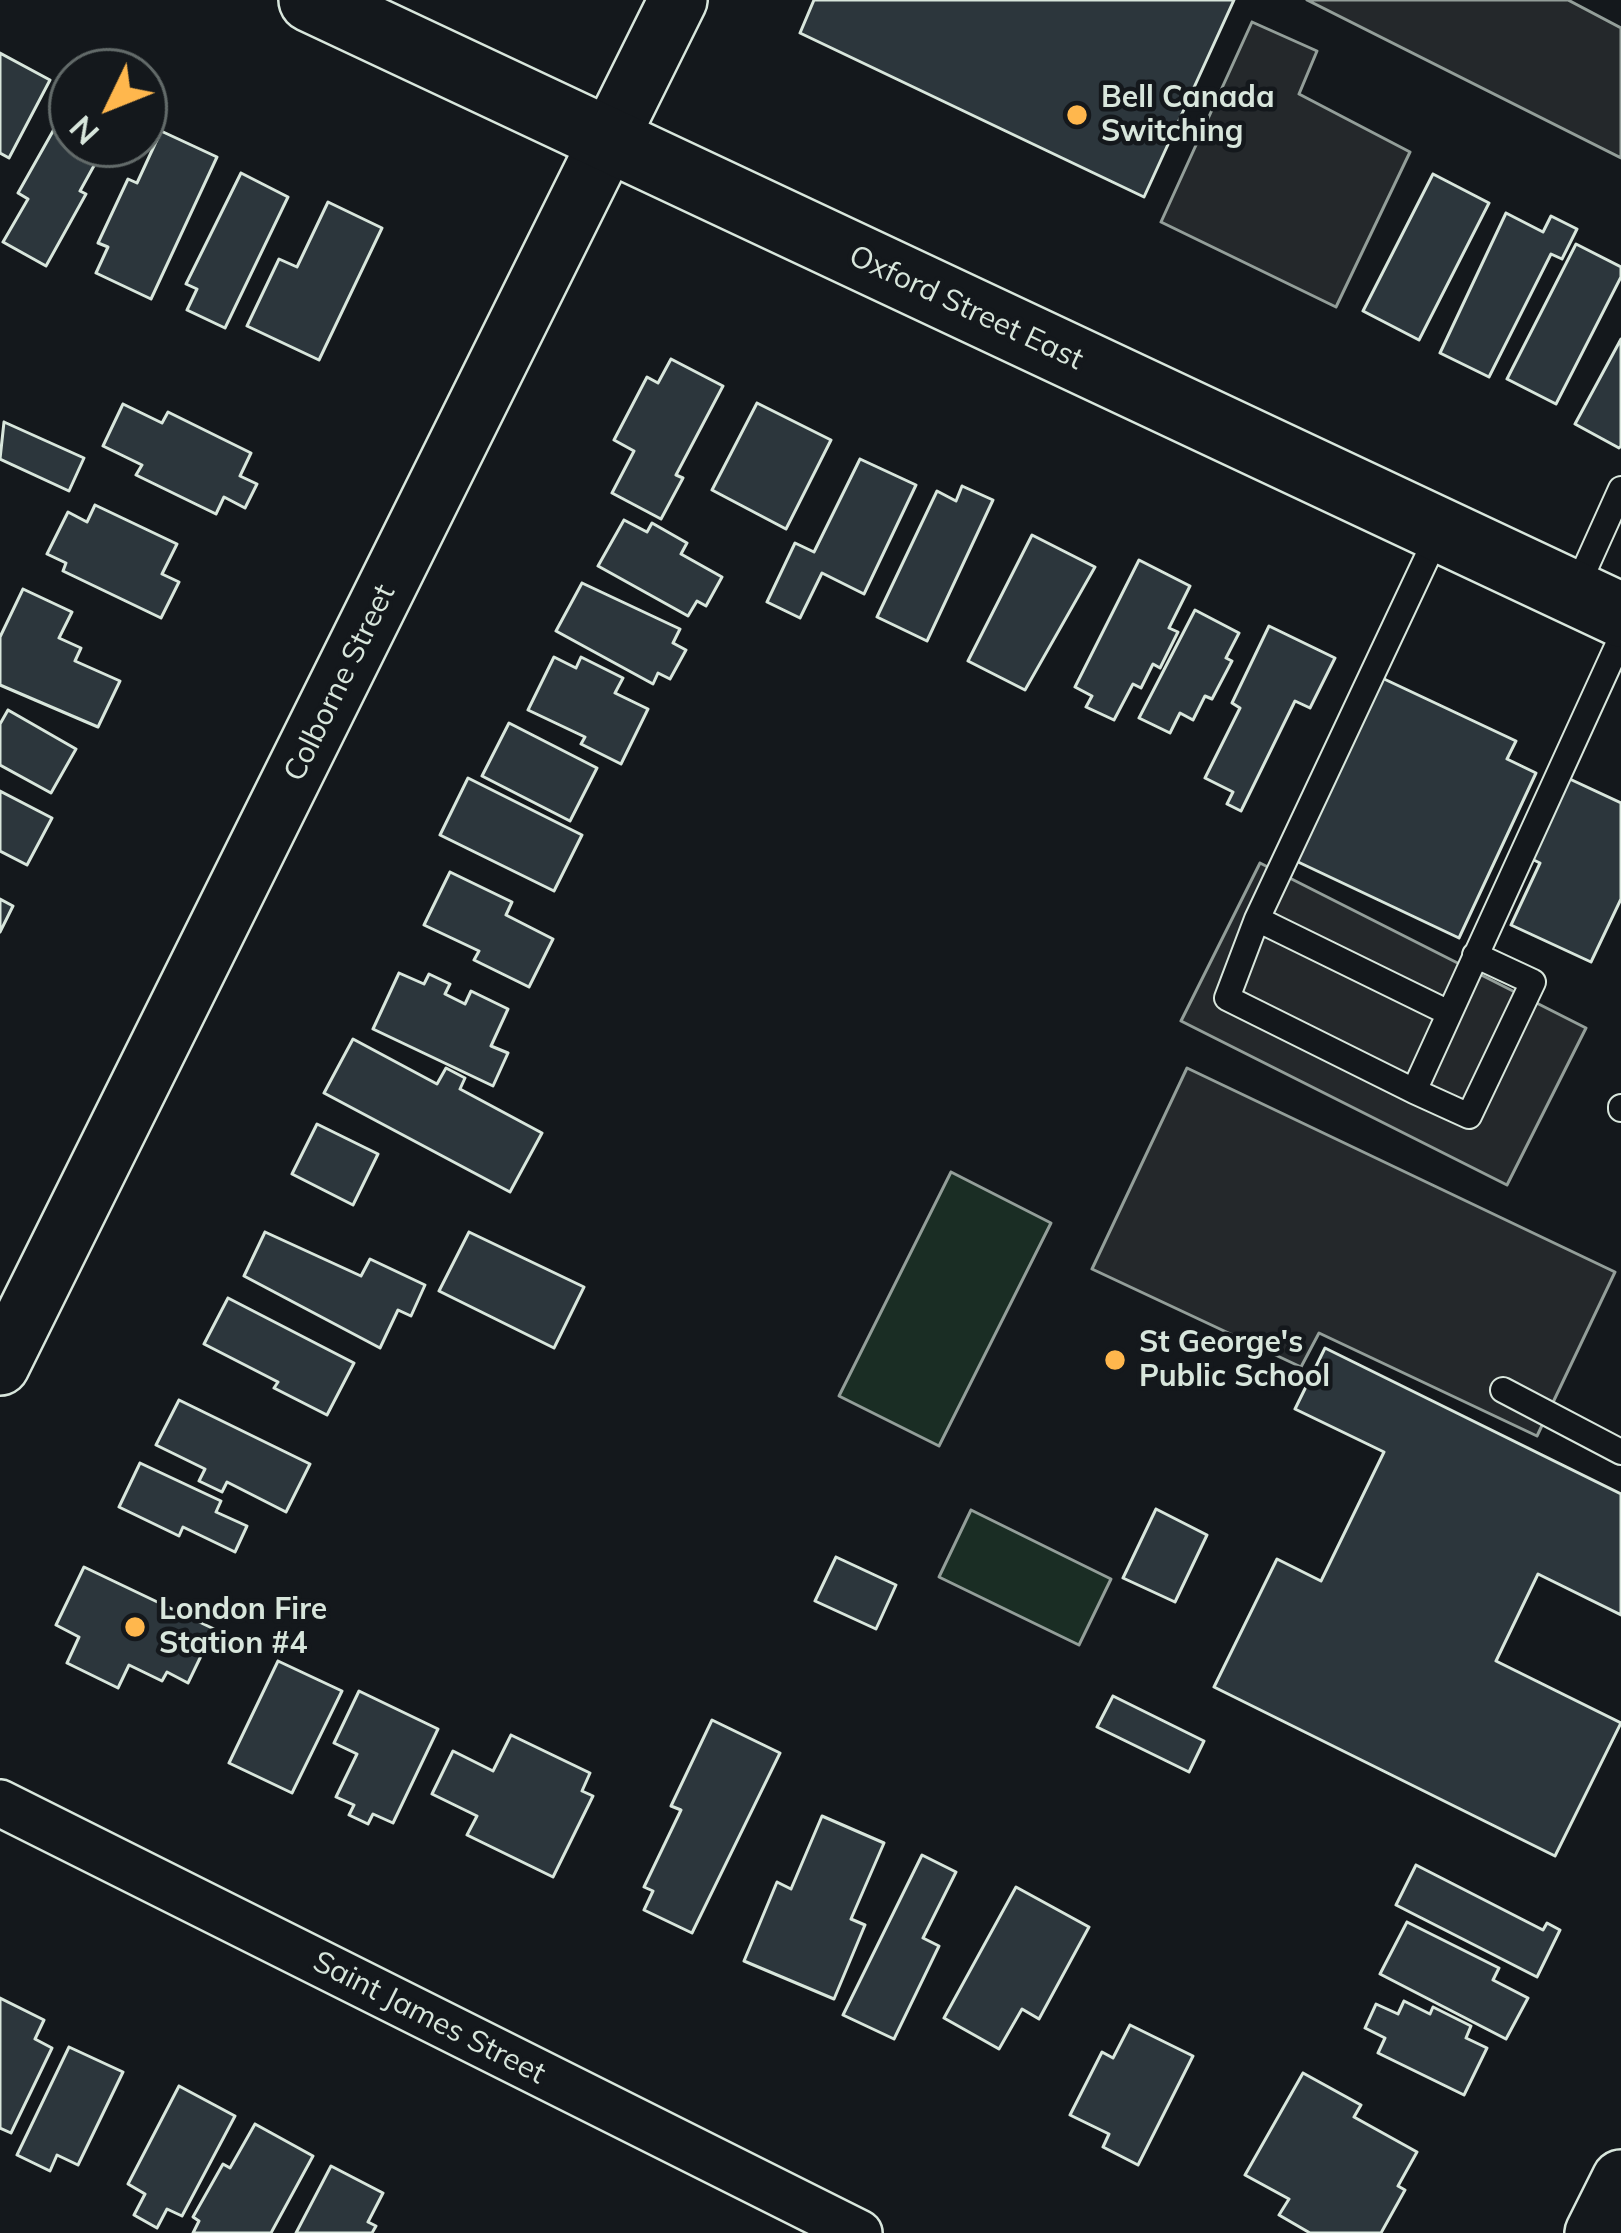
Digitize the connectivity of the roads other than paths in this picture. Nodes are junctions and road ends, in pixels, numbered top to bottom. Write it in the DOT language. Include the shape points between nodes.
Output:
graph roads {
  1 [pos="311,0"];
  2 [pos="678,0"];
  3 [pos="605,139"];
  4 [pos="1621,489"];
  5 [pos="1440,530"];
  6 [pos="1598,604"];
  7 [pos="1621,638"];
  8 [pos="1257,919"];
  9 [pos="1475,956"];
  10 [pos="1449,1013"];
  11 [pos="1414,1091"];
  12 [pos="0,1366"];
  13 [pos="1502,1390"];
  14 [pos="1621,1452"];
  15 [pos="0,1803"];
  16 [pos="1621,2179"];
  17 [pos="859,2233"];
  18 [pos="1594,2233"];
  1 -- 3 [label="main road, Oxford Street East"];
  2 -- 3 [label="street, Colborne Street"];
  3 -- 5 [label="main road, Oxford Street East"];
  3 -- 12 [label="street, Colborne Street"];
  4 -- 6 [label="lane"];
  5 -- 6 [label="main road, Oxford Street East"];
  5 -- 8 [label="lane"];
  7 -- 9 [label="lane"];
  8 -- 10 [label="lane"];
  8 -- 11 [label="lane" via="1227,998"];
  9 -- 10 [label="lane"];
  9 -- 11 [label="lane" via="1533,982 1469,1116"];
  10 -- 11 [label="lane"];
  13 -- 14 [label="lane"];
  15 -- 17 [label="street, Saint James Street"];
  16 -- 18 [label="street"];
}
